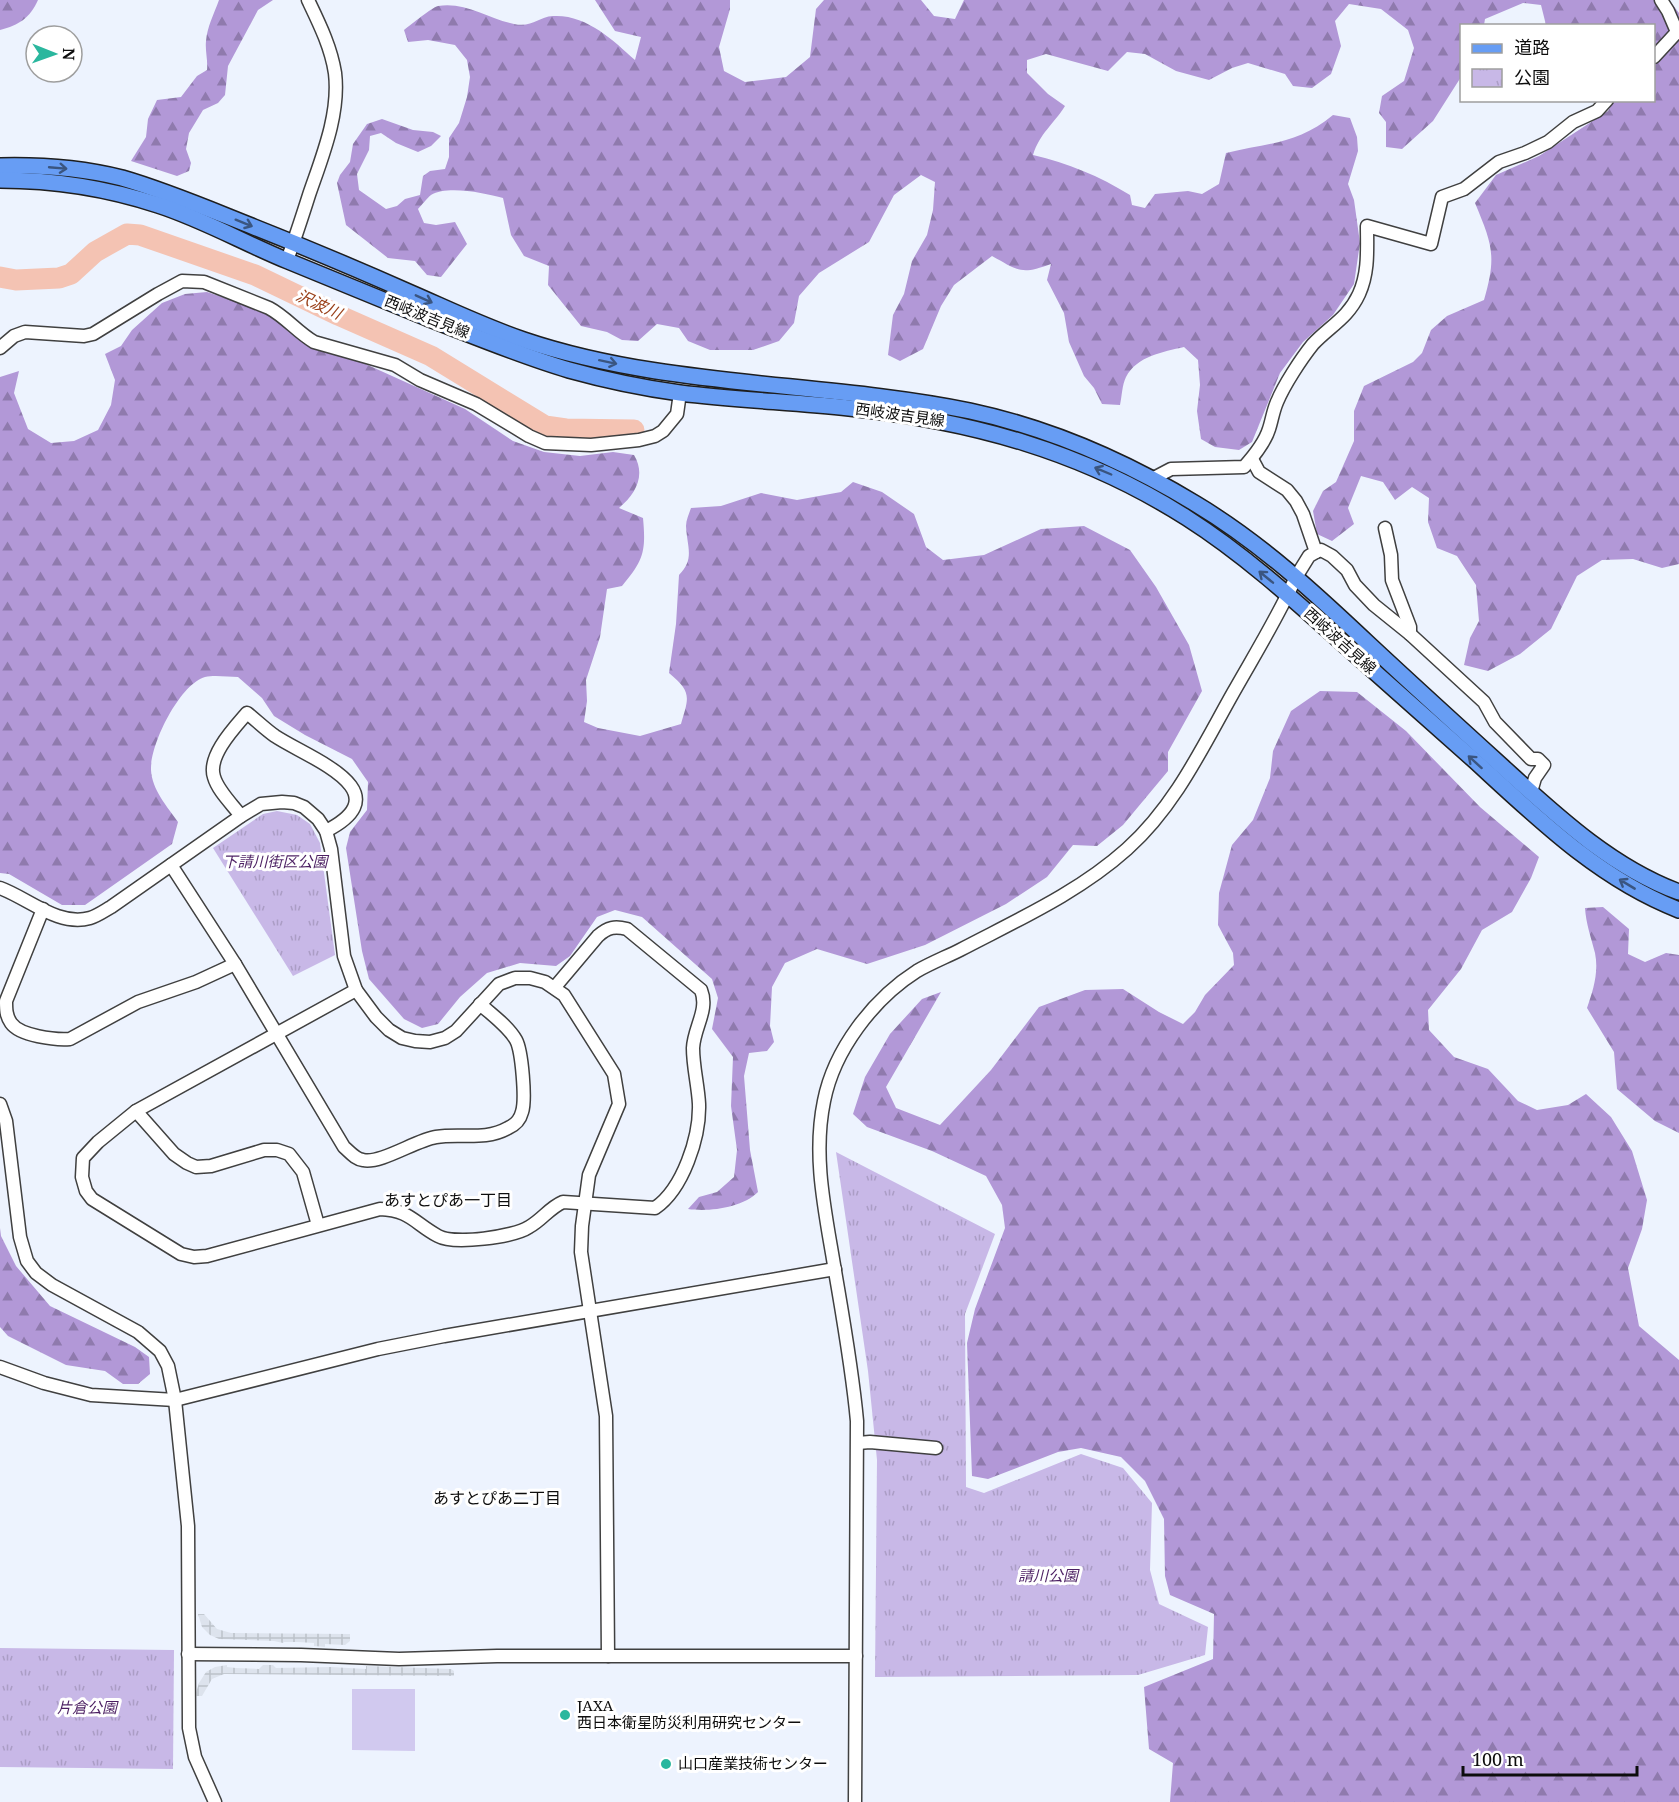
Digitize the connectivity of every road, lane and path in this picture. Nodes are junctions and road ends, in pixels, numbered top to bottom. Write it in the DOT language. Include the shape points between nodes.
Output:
graph roads {
  1 [pos="308,0"];
  2 [pos="1661,0"];
  3 [pos="1655,55"];
  4 [pos="1606,102"];
  5 [pos="0,166"];
  6 [pos="0,180"];
  7 [pos="293,242"];
  8 [pos="287,260"];
  9 [pos="0,348"];
  10 [pos="680,393"];
  11 [pos="1252,459"];
  12 [pos="1152,479"];
  13 [pos="1385,528"];
  14 [pos="1316,552"];
  15 [pos="1296,577"];
  16 [pos="1288,595"];
  17 [pos="1410,634"];
  18 [pos="1531,792"];
  19 [pos="241,816"];
  20 [pos="326,831"];
  21 [pos="171,866"];
  22 [pos="0,888"];
  23 [pos="1679,892"];
  24 [pos="43,909"];
  25 [pos="1679,910"];
  26 [pos="236,964"];
  27 [pos="555,987"];
  28 [pos="356,990"];
  29 [pos="480,1004"];
  30 [pos="277,1034"];
  31 [pos="0,1104"];
  32 [pos="136,1111"];
  33 [pos="584,1202"];
  34 [pos="318,1225"];
  35 [pos="835,1269"];
  36 [pos="590,1311"];
  37 [pos="0,1367"];
  38 [pos="176,1400"];
  39 [pos="858,1443"];
  40 [pos="936,1448"];
  41 [pos="188,1654"];
  42 [pos="608,1656"];
  43 [pos="856,1656"];
  44 [pos="215,1802"];
  45 [pos="855,1802"];
  1 -- 7 [label="street" via="331,56 335,98 321,161"];
  2 -- 3 [label="street" via="1677,32"];
  4 -- 11 [label="street" via="1548,142 1499,162 1464,189 1442,197 1431,244 1367,226 1367,273 1360,293 1352,308 1314,344 1299,365 1277,402 1269,431"];
  5 -- 7 [label="main road, 西岐波吉見線, one-way" via="80,170 120,178"];
  6 -- 8 [label="main road, 西岐波吉見線" via="61,182 125,195 162,206"];
  7 -- 8 [label="street"];
  7 -- 12 [label="main road, 西岐波吉見線, one-way" via="477,322 588,358 639,369 886,397 974,412 1068,441"];
  8 -- 10 [label="main road, 西岐波吉見線" via="564,368"];
  9 -- 10 [label="street" via="26,332 93,334 182,281 193,280 270,308 314,342 395,365 545,443 591,445 655,436 677,414"];
  16 -- 10 [label="main road, 西岐波吉見線, one-way" via="1234,551 1146,494 1109,474 1020,440 929,418"];
  11 -- 12 [label="street" via="1244,467 1171,469"];
  11 -- 14 [label="street" via="1259,472 1287,490 1296,501"];
  12 -- 15 [label="main road, 西岐波吉見線" via="1244,536"];
  13 -- 17 [label="street" via="1392,580"];
  14 -- 15 [label="street"];
  14 -- 17 [label="street" via="1321,550 1332,556 1374,605"];
  15 -- 16 [label="street"];
  15 -- 18 [label="main road, 西岐波吉見線"];
  25 -- 16 [label="main road, 西岐波吉見線, one-way" via="1630,887 1583,855"];
  16 -- 35 [label="street" via="1193,768 1149,827 1098,873 1055,900 917,971 876,1006 851,1039 831,1076 818,1145"];
  17 -- 18 [label="street" via="1484,702 1495,722 1531,759 1544,765"];
  18 -- 23 [label="main road, 西岐波吉見線" via="1609,855"];
  19 -- 20 [label="street" via="261,804 294,803 318,819"];
  19 -- 20 [label="street" via="213,777 213,768 222,742 247,712 275,736 342,775 352,786 354,810"];
  19 -- 21 [label="street"];
  20 -- 28 [label="street" via="344,956"];
  21 -- 24 [label="street" via="89,918 60,917"];
  21 -- 26 [label="street"];
  22 -- 24 [label="street"];
  24 -- 26 [label="street" via="6,1000 12,1026 37,1035 70,1039 138,1002"];
  26 -- 30 [label="street"];
  27 -- 29 [label="street" via="530,978 515,978 499,984"];
  27 -- 33 [label="street" via="580,1018 614,1074 618,1089 619,1104 589,1175"];
  27 -- 33 [label="street" via="598,936 620,927 627,928 693,983 704,998 693,1045 699,1104 697,1131 676,1187 656,1208"];
  28 -- 29 [label="street" via="389,1030 415,1041 445,1038"];
  28 -- 30 [label="street"];
  29 -- 30 [label="street" via="503,1024 518,1045 523,1110 518,1121 489,1136 434,1137 371,1160 362,1160 344,1147"];
  30 -- 32 [label="street"];
  31 -- 38 [label="street" via="6,1121 20,1237 27,1261 52,1285 138,1332 160,1350"];
  32 -- 34 [label="street" via="174,1154 196,1167 264,1150 289,1154 303,1172"];
  32 -- 34 [label="street" via="83,1158 86,1191 104,1208 180,1254 194,1257"];
  33 -- 34 [label="street" via="553,1206 521,1232 462,1241 439,1237 406,1214 391,1210 380,1209"];
  33 -- 36 [label="street" via="581,1252"];
  35 -- 36 [label="street"];
  35 -- 39 [label="street" via="852,1369"];
  36 -- 38 [label="street" via="378,1349"];
  36 -- 42 [label="street" via="606,1416"];
  37 -- 38 [label="street" via="91,1395"];
  38 -- 41 [label="street" via="188,1526"];
  39 -- 40 [label="street"];
  39 -- 43 [label="street"];
  41 -- 42 [label="street" via="399,1659"];
  41 -- 44 [label="street" via="191,1742"];
  42 -- 43 [label="street"];
  43 -- 45 [label="street"];
}
